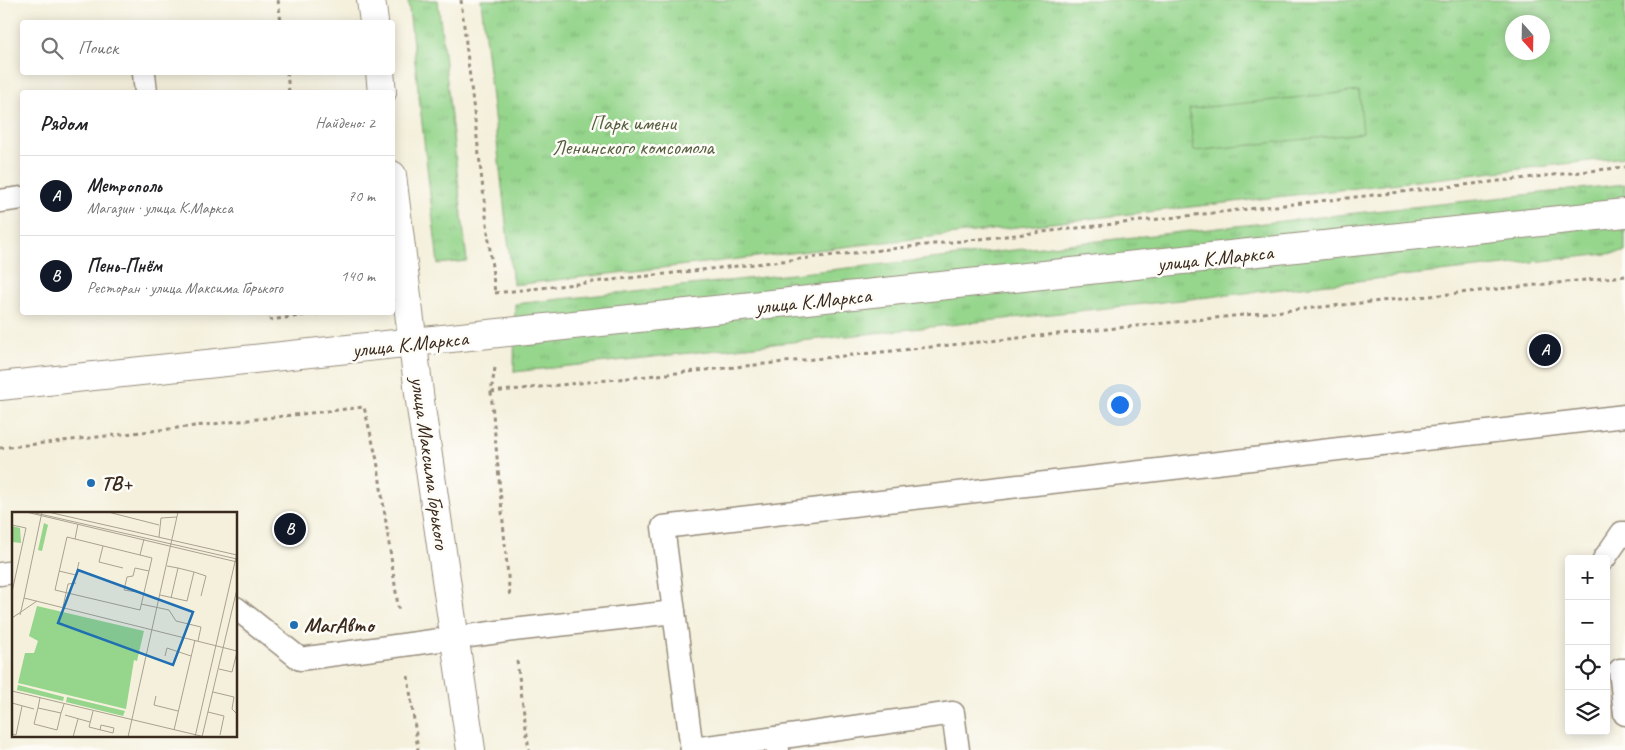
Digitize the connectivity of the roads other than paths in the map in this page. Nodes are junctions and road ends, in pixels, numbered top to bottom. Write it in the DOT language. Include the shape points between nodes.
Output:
graph roads {
  1 [pos="371,0"];
  2 [pos="374,20"];
  3 [pos="380,75"];
  4 [pos="382,90"];
  5 [pos="20,198"];
  6 [pos="395,199"];
  7 [pos="0,201"];
  8 [pos="1625,213"];
  9 [pos="413,344"];
  10 [pos="0,386"];
  11 [pos="1625,416"];
  12 [pos="1625,533"];
  13 [pos="1607,555"];
  14 [pos="238,610"];
  15 [pos="674,612"];
  16 [pos="456,638"];
  17 [pos="1625,670"];
  18 [pos="1625,714"];
  19 [pos="777,744"];
  20 [pos="471,750"];
  21 [pos="692,750"];
  22 [pos="958,750"];
  1 -- 2 [label="street"];
  3 -- 4 [label="street"];
  5 -- 7 [label="lane"];
  6 -- 9 [label="street, улица Максима Горького"];
  8 -- 9 [label="street, улица К.Маркса"];
  9 -- 10 [label="street, улица К.Маркса"];
  9 -- 16 [label="street, улица Максима Горького"];
  11 -- 15 [label="lane" via="663,527"];
  12 -- 13 [label="lane"];
  14 -- 16 [label="lane" via="300,659"];
  15 -- 16 [label="lane"];
  15 -- 21 [label="lane"];
  16 -- 20 [label="street, улица Максима Горького"];
  17 -- 18 [label="lane" via="1620,670"];
  19 -- 21 [label="lane"];
  19 -- 22 [label="lane" via="953,713"];
}
